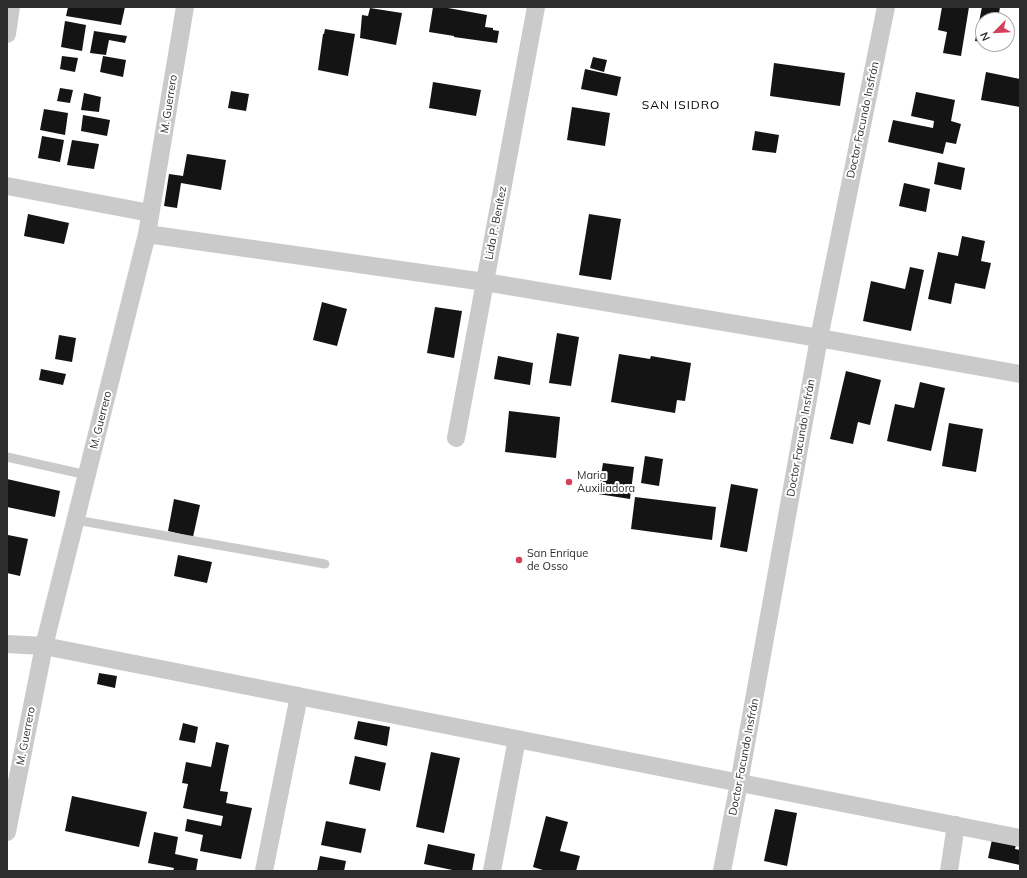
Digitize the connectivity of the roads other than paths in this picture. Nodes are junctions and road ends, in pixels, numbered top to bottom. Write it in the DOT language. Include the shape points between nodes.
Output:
graph roads {
  1 [pos="12,7"];
  2 [pos="185,7"];
  3 [pos="536,7"];
  4 [pos="886,7"];
  5 [pos="7,34"];
  6 [pos="7,186"];
  7 [pos="150,213"];
  8 [pos="147,234"];
  9 [pos="485,282"];
  10 [pos="819,338"];
  11 [pos="1020,374"];
  12 [pos="456,438"];
  13 [pos="7,457"];
  14 [pos="87,475"];
  15 [pos="76,520"];
  16 [pos="325,564"];
  17 [pos="7,644"];
  18 [pos="44,646"];
  19 [pos="299,696"];
  20 [pos="517,739"];
  21 [pos="740,783"];
  22 [pos="956,825"];
  23 [pos="7,832"];
  24 [pos="1020,838"];
  25 [pos="264,871"];
  26 [pos="492,871"];
  27 [pos="722,871"];
  28 [pos="949,871"];
  1 -- 5 [label="street"];
  2 -- 7 [label="street, M. Guerrero"];
  3 -- 9 [label="street, Lida P. Benítez"];
  4 -- 10 [label="street, Doctor Facundo Insfrán"];
  6 -- 7 [label="street"];
  7 -- 8 [label="street, M. Guerrero"];
  8 -- 9 [label="street"];
  8 -- 14 [label="street, M. Guerrero"];
  9 -- 10 [label="street"];
  9 -- 12 [label="street, Lida P. Benítez"];
  10 -- 11 [label="street"];
  10 -- 21 [label="street, Doctor Facundo Insfrán"];
  13 -- 14 [label="lane"];
  14 -- 15 [label="street, M. Guerrero"];
  15 -- 16 [label="lane"];
  15 -- 18 [label="street, M. Guerrero"];
  17 -- 18 [label="street"];
  18 -- 19 [label="street"];
  18 -- 23 [label="street, M. Guerrero"];
  19 -- 20 [label="street"];
  19 -- 25 [label="street"];
  20 -- 21 [label="street"];
  20 -- 26 [label="street"];
  21 -- 22 [label="street"];
  21 -- 27 [label="street, Doctor Facundo Insfrán"];
  22 -- 24 [label="street"];
  22 -- 28 [label="street"];
}
